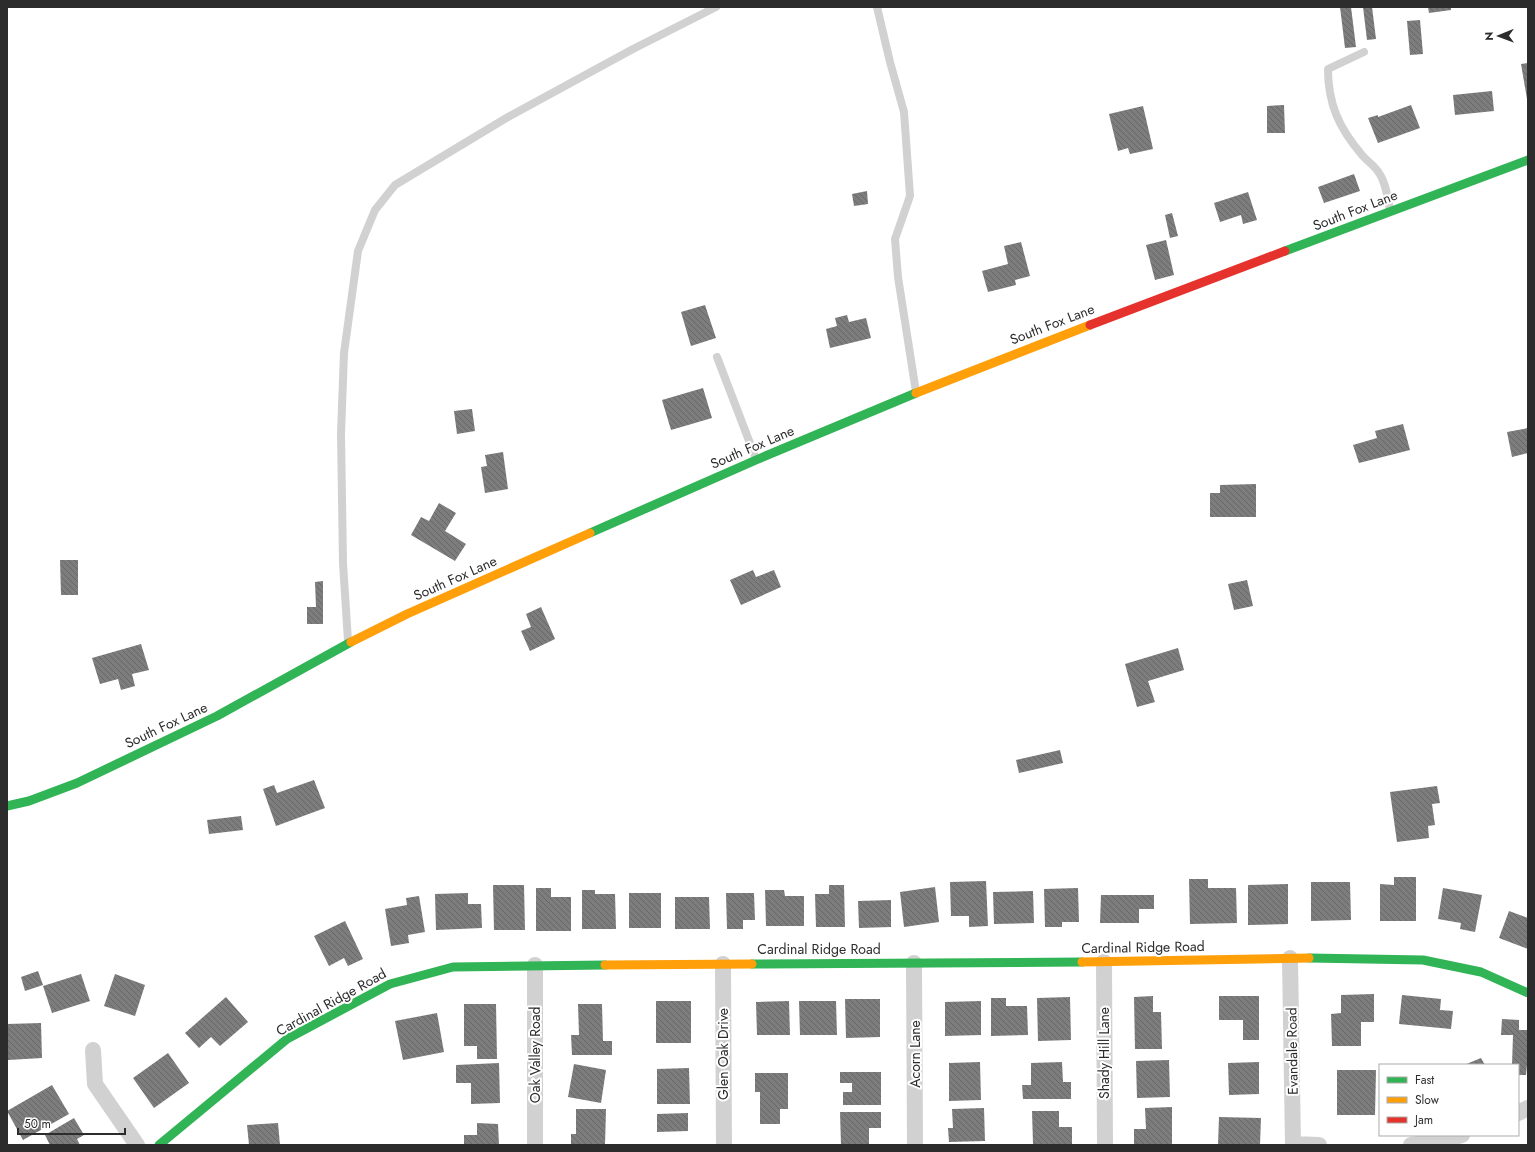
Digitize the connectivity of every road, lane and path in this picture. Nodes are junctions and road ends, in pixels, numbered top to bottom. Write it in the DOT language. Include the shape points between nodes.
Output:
graph roads {
  1 [pos="716,7"];
  2 [pos="877,7"];
  3 [pos="1364,52"];
  4 [pos="1528,160"];
  5 [pos="1391,211"];
  6 [pos="716,357"];
  7 [pos="916,393"];
  8 [pos="756,460"];
  9 [pos="348,643"];
  10 [pos="7,806"];
  11 [pos="1290,958"];
  12 [pos="1104,962"];
  13 [pos="914,963"];
  14 [pos="723,964"];
  15 [pos="535,965"];
  16 [pos="1528,993"];
  17 [pos="94,1050"];
  18 [pos="1528,1108"];
  19 [pos="1519,1112"];
  20 [pos="1458,1136"];
  21 [pos="137,1145"];
  22 [pos="159,1145"];
  23 [pos="535,1145"];
  24 [pos="724,1145"];
  25 [pos="915,1145"];
  26 [pos="1105,1145"];
  27 [pos="1293,1145"];
  28 [pos="1319,1145"];
  29 [pos="1411,1145"];
  1 -- 9 [label="lane" via="508,117 395,185 375,210 358,251 344,353 341,442"];
  2 -- 7 [label="lane" via="904,112 910,196 895,239 898,277"];
  3 -- 5 [label="lane" via="1328,69 1328,89 1334,110 1347,136 1380,173"];
  4 -- 5 [label="street, South Fox Lane"];
  5 -- 7 [label="street, South Fox Lane"];
  6 -- 8 [label="lane"];
  7 -- 8 [label="street, South Fox Lane"];
  8 -- 9 [label="street, South Fox Lane" via="534,557"];
  9 -- 10 [label="street, South Fox Lane" via="203,722 77,782 29,801"];
  11 -- 12 [label="street, Cardinal Ridge Road"];
  11 -- 16 [label="street, Cardinal Ridge Road" via="1423,960 1481,972"];
  11 -- 27 [label="street, Evandale Road"];
  12 -- 13 [label="street, Cardinal Ridge Road"];
  12 -- 26 [label="street, Shady Hill Lane"];
  13 -- 14 [label="street, Cardinal Ridge Road"];
  13 -- 25 [label="street, Acorn Lane"];
  14 -- 15 [label="street, Cardinal Ridge Road"];
  14 -- 24 [label="street, Glen Oak Drive"];
  15 -- 22 [label="street, Cardinal Ridge Road" via="453,967 390,984 288,1039"];
  15 -- 23 [label="street, Oak Valley Road"];
  17 -- 21 [label="street" via="95,1084"];
  18 -- 19 [label="street"];
  20 -- 29 [label="street"];
  27 -- 28 [label="street"];
}
